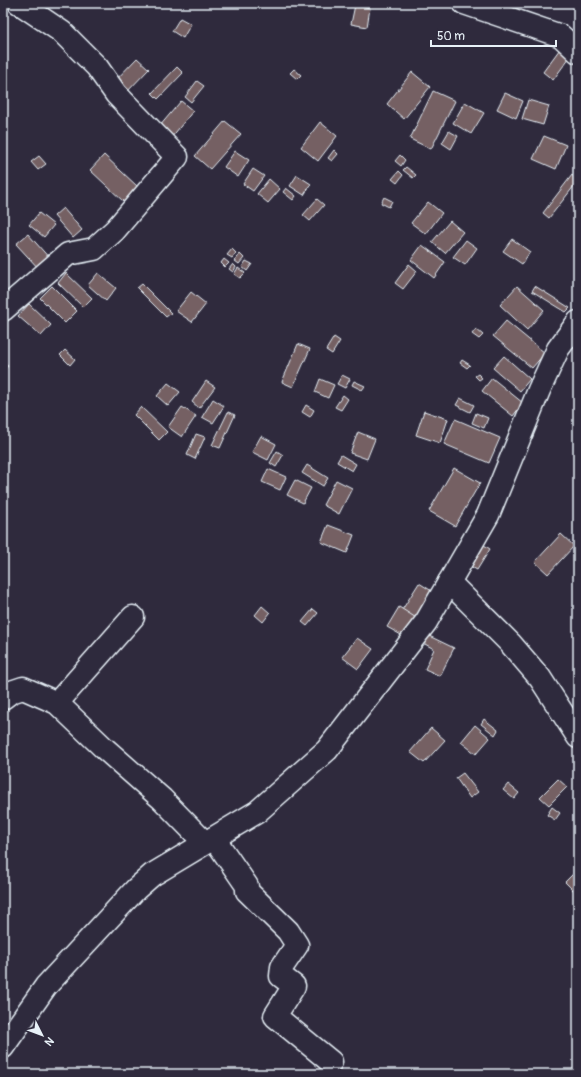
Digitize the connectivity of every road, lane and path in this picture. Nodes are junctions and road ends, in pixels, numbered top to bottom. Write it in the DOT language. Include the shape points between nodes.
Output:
graph roads {
  1 [pos="19,3"];
  2 [pos="464,3"];
  3 [pos="578,52"];
  4 [pos="3,310"];
  5 [pos="578,322"];
  6 [pos="449,582"];
  7 [pos="133,617"];
  8 [pos="3,698"];
  9 [pos="57,703"];
  10 [pos="578,736"];
  11 [pos="209,841"];
  12 [pos="3,1047"];
  13 [pos="331,1062"];
  1 -- 4 [label="street" via="62,32 97,67 116,94 177,157 115,230 94,249 68,254"];
  2 -- 3 [label="street" via="561,36"];
  5 -- 6 [label="street" via="558,349 488,515"];
  6 -- 10 [label="street" via="510,643 540,678"];
  6 -- 11 [label="street" via="426,622 326,750 257,812"];
  7 -- 9 [label="street"];
  8 -- 9 [label="street" via="22,688"];
  9 -- 11 [label="street"];
  11 -- 12 [label="street" via="152,876 136,889 46,986"];
  11 -- 13 [label="street" via="247,886 247,891 288,931 297,945 282,967 281,976 294,986 275,1016"];
}
